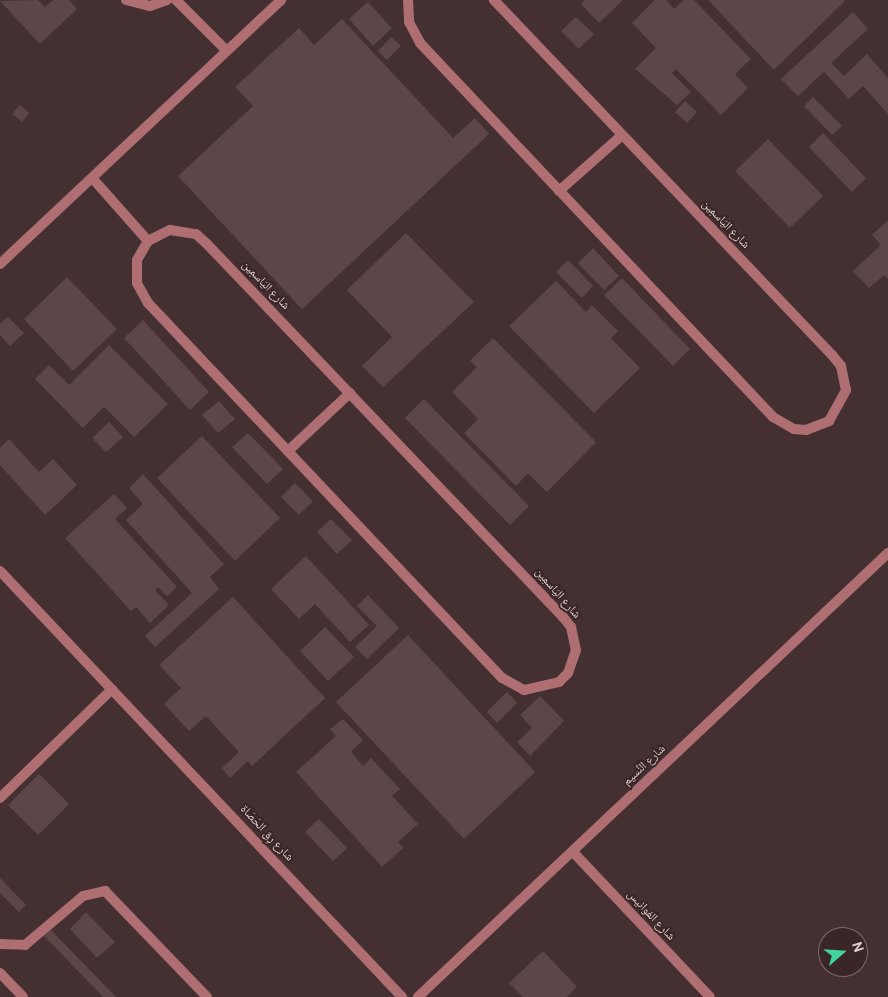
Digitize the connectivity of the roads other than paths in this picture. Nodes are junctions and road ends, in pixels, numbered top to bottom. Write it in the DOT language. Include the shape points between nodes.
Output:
graph roads {
  1 [pos="126,0"];
  2 [pos="167,0"];
  3 [pos="176,0"];
  4 [pos="281,0"];
  5 [pos="408,0"];
  6 [pos="494,0"];
  7 [pos="226,50"];
  8 [pos="622,135"];
  9 [pos="94,180"];
  10 [pos="560,191"];
  11 [pos="148,241"];
  12 [pos="0,264"];
  13 [pos="350,393"];
  14 [pos="288,451"];
  15 [pos="888,553"];
  16 [pos="0,571"];
  17 [pos="112,689"];
  18 [pos="0,798"];
  19 [pos="572,852"];
  20 [pos="0,944"];
  21 [pos="0,973"];
  22 [pos="22,997"];
  23 [pos="207,997"];
  24 [pos="402,997"];
  25 [pos="418,997"];
  26 [pos="710,997"];
  1 -- 2 [label="street" via="150,6"];
  3 -- 7 [label="street"];
  4 -- 7 [label="street"];
  5 -- 10 [label="street, شارع اليَاسمِين" via="409,22 420,43"];
  6 -- 8 [label="street, شارع اليَاسمِين"];
  7 -- 9 [label="street"];
  8 -- 10 [label="street"];
  8 -- 10 [label="street, شارع اليَاسمِين" via="841,366 845,396 829,422 806,430 794,429 773,417"];
  9 -- 11 [label="street"];
  9 -- 12 [label="street"];
  11 -- 13 [label="street, شارع اليَاسمِين" via="170,230 196,234"];
  11 -- 14 [label="street, شارع اليَاسمِين" via="136,271 148,303"];
  13 -- 14 [label="street"];
  13 -- 14 [label="street, شارع اليَاسمِين" via="571,627 576,650 568,673 559,682 524,690 502,678"];
  15 -- 19 [label="street, شارع النَّسيم"];
  16 -- 17 [label="street, شارع رِق الحَصَاة"];
  17 -- 18 [label="street"];
  17 -- 24 [label="street, شارع رِق الحَصَاة"];
  19 -- 25 [label="street, شارع النَّسيم"];
  19 -- 26 [label="street, شارع الفوانيس"];
  20 -- 23 [label="street" via="25,945 83,896 105,891"];
  21 -- 22 [label="street"];
}
